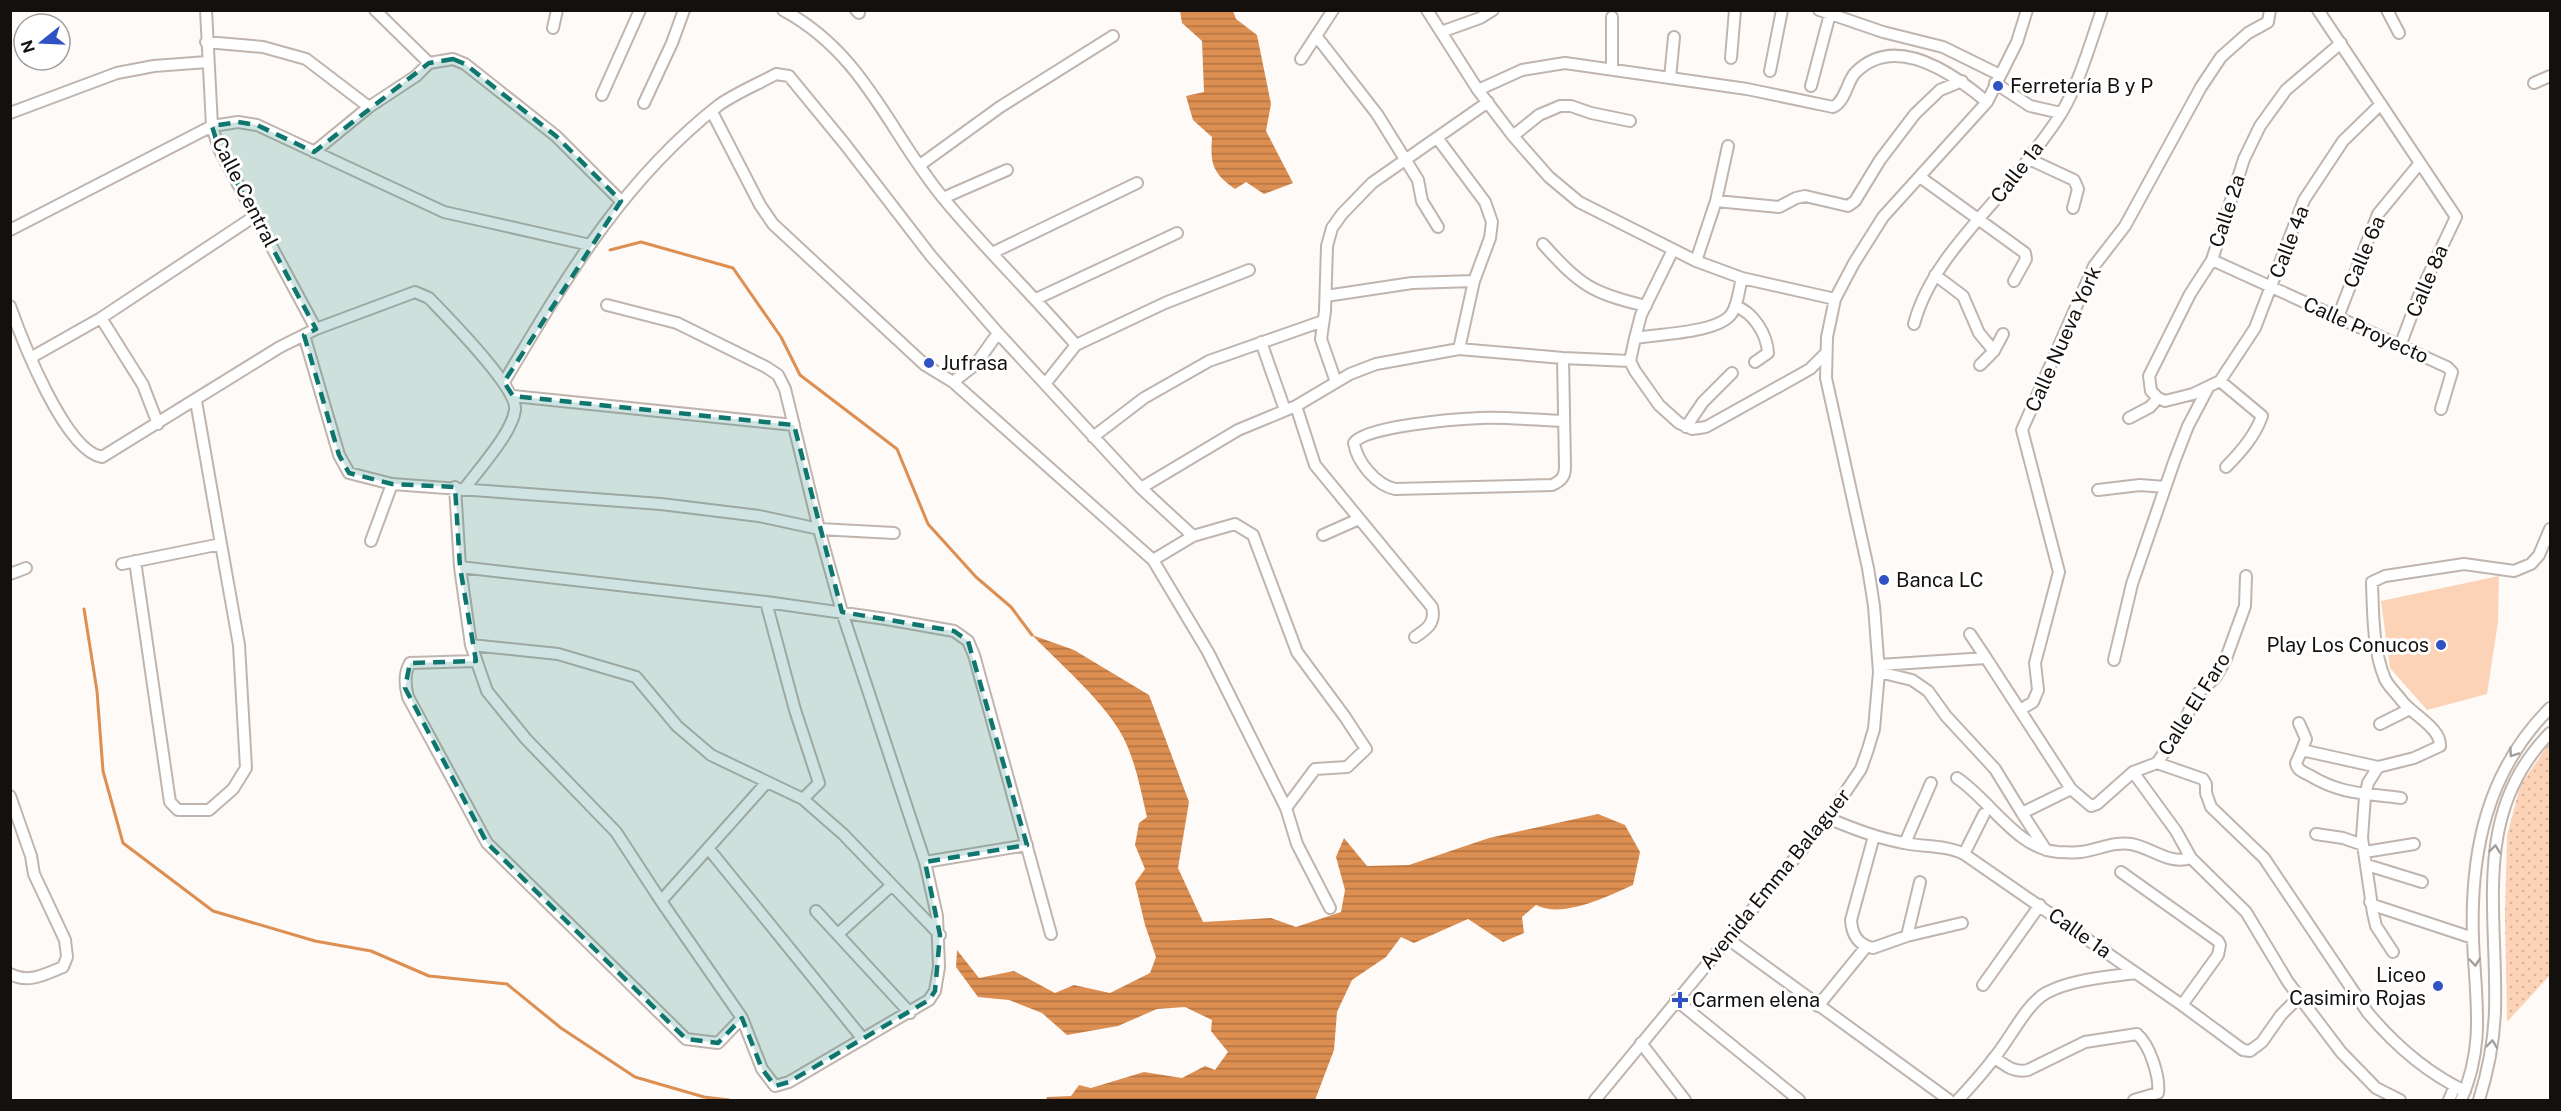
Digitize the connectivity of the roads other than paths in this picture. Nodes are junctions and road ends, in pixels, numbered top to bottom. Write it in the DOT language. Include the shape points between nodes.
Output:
graph roads {
  1 [pos="206,10"];
  2 [pos="375,10"];
  3 [pos="557,10"];
  4 [pos="640,10"];
  5 [pos="684,10"];
  6 [pos="783,10"];
  7 [pos="1333,10"];
  8 [pos="1427,10"];
  9 [pos="1493,10"];
  10 [pos="1735,10"];
  11 [pos="1782,10"];
  12 [pos="2027,10"];
  13 [pos="2102,10"];
  14 [pos="2270,10"];
  15 [pos="2318,10"];
  16 [pos="2387,10"];
  17 [pos="1824,12"];
  18 [pos="1612,17"];
  19 [pos="553,28"];
  20 [pos="1441,32"];
  21 [pos="2400,33"];
  22 [pos="1113,36"];
  23 [pos="1317,37"];
  24 [pos="1674,37"];
  25 [pos="206,42"];
  26 [pos="2341,43"];
  27 [pos="1731,58"];
  28 [pos="1301,59"];
  29 [pos="207,62"];
  30 [pos="429,63"];
  31 [pos="1612,69"];
  32 [pos="1770,71"];
  33 [pos="2550,76"];
  34 [pos="1670,78"];
  35 [pos="1998,79"];
  36 [pos="1962,81"];
  37 [pos="2534,83"];
  38 [pos="1811,86"];
  39 [pos="1478,90"];
  40 [pos="602,95"];
  41 [pos="1488,102"];
  42 [pos="1987,102"];
  43 [pos="645,103"];
  44 [pos="2381,104"];
  45 [pos="369,107"];
  46 [pos="712,112"];
  47 [pos="10,113"];
  48 [pos="2061,113"];
  49 [pos="1630,122"];
  50 [pos="212,126"];
  51 [pos="1513,136"];
  52 [pos="1438,139"];
  53 [pos="1728,146"];
  54 [pos="314,152"];
  55 [pos="2029,159"];
  56 [pos="1404,161"];
  57 [pos="2420,163"];
  58 [pos="920,165"];
  59 [pos="1007,170"];
  60 [pos="1920,177"];
  61 [pos="1137,183"];
  62 [pos="943,198"];
  63 [pos="621,201"];
  64 [pos="1716,201"];
  65 [pos="2073,208"];
  66 [pos="255,216"];
  67 [pos="1979,220"];
  68 [pos="1438,226"];
  69 [pos="10,230"];
  70 [pos="1177,233"];
  71 [pos="1543,244"];
  72 [pos="590,245"];
  73 [pos="1673,250"];
  74 [pos="992,253"];
  75 [pos="2211,260"];
  76 [pos="1696,261"];
  77 [pos="1249,270"];
  78 [pos="1935,275"];
  79 [pos="1742,278"];
  80 [pos="1474,281"];
  81 [pos="2014,281"];
  82 [pos="2271,287"];
  83 [pos="1326,296"];
  84 [pos="1036,299"];
  85 [pos="1835,299"];
  86 [pos="607,305"];
  87 [pos="10,306"];
  88 [pos="1646,306"];
  89 [pos="1735,306"];
  90 [pos="2338,317"];
  91 [pos="101,318"];
  92 [pos="1323,321"];
  93 [pos="1914,324"];
  94 [pos="316,329"];
  95 [pos="14,330"];
  96 [pos="998,333"];
  97 [pos="2003,334"];
  98 [pos="304,335"];
  99 [pos="1635,338"];
  100 [pos="1261,342"];
  101 [pos="1076,345"];
  102 [pos="2400,346"];
  103 [pos="1459,350"];
  104 [pos="1994,351"];
  105 [pos="1825,354"];
  106 [pos="32,357"];
  107 [pos="1563,358"];
  108 [pos="1630,361"];
  109 [pos="1755,362"];
  110 [pos="1980,365"];
  111 [pos="1732,373"];
  112 [pos="2220,381"];
  113 [pos="504,382"];
  114 [pos="953,382"];
  115 [pos="1336,382"];
  116 [pos="1045,384"];
  117 [pos="2208,388"];
  118 [pos="513,396"];
  119 [pos="2158,398"];
  120 [pos="196,401"];
  121 [pos="1296,406"];
  122 [pos="2441,409"];
  123 [pos="1285,410"];
  124 [pos="2129,418"];
  125 [pos="1564,421"];
  126 [pos="158,424"];
  127 [pos="794,425"];
  128 [pos="1686,427"];
  129 [pos="1093,437"];
  130 [pos="2226,467"];
  131 [pos="392,484"];
  132 [pos="460,487"];
  133 [pos="2165,487"];
  134 [pos="1141,488"];
  135 [pos="2098,490"];
  136 [pos="1359,519"];
  137 [pos="819,528"];
  138 [pos="2550,529"];
  139 [pos="894,533"];
  140 [pos="1193,536"];
  141 [pos="1323,536"];
  142 [pos="371,541"];
  143 [pos="221,544"];
  144 [pos="1153,560"];
  145 [pos="135,561"];
  146 [pos="122,564"];
  147 [pos="460,567"];
  148 [pos="26,568"];
  149 [pos="10,574"];
  150 [pos="2246,576"];
  151 [pos="766,602"];
  152 [pos="843,612"];
  153 [pos="1970,634"];
  154 [pos="1415,637"];
  155 [pos="471,645"];
  156 [pos="1986,658"];
  157 [pos="2114,660"];
  158 [pos="476,661"];
  159 [pos="1879,668"];
  160 [pos="2550,708"];
  161 [pos="2409,709"];
  162 [pos="2020,710"];
  163 [pos="2300,723"];
  164 [pos="2380,724"];
  165 [pos="2550,733"];
  166 [pos="2301,752"];
  167 [pos="2157,763"];
  168 [pos="2378,767"];
  169 [pos="2133,772"];
  170 [pos="1957,778"];
  171 [pos="767,782"];
  172 [pos="1931,783"];
  173 [pos="2071,789"];
  174 [pos="10,796"];
  175 [pos="2365,796"];
  176 [pos="2401,798"];
  177 [pos="803,800"];
  178 [pos="1286,808"];
  179 [pos="2022,813"];
  180 [pos="1984,814"];
  181 [pos="1828,818"];
  182 [pos="2316,834"];
  183 [pos="1874,836"];
  184 [pos="1905,843"];
  185 [pos="2414,844"];
  186 [pos="1027,845"];
  187 [pos="708,848"];
  188 [pos="2364,848"];
  189 [pos="2047,850"];
  190 [pos="1964,854"];
  191 [pos="2191,858"];
  192 [pos="925,862"];
  193 [pos="2367,865"];
  194 [pos="2121,872"];
  195 [pos="1920,882"];
  196 [pos="2422,882"];
  197 [pos="892,885"];
  198 [pos="661,901"];
  199 [pos="2370,902"];
  200 [pos="2040,905"];
  201 [pos="1330,908"];
  202 [pos="816,911"];
  203 [pos="1962,923"];
  204 [pos="838,934"];
  205 [pos="1051,934"];
  206 [pos="940,935"];
  207 [pos="1907,936"];
  208 [pos="2473,938"];
  209 [pos="1728,939"];
  210 [pos="1866,946"];
  211 [pos="2393,952"];
  212 [pos="2136,973"];
  213 [pos="10,974"];
  214 [pos="1983,985"];
  215 [pos="2300,997"];
  216 [pos="1676,1000"];
  217 [pos="2182,1005"];
  218 [pos="1818,1006"];
  219 [pos="910,1013"];
  220 [pos="742,1018"];
  221 [pos="863,1039"];
  222 [pos="1641,1043"];
  223 [pos="1995,1058"];
  224 [pos="2455,1086"];
  225 [pos="2463,1096"];
  226 [pos="1595,1101"];
  227 [pos="1685,1101"];
  228 [pos="1799,1101"];
  229 [pos="1949,1101"];
  230 [pos="1958,1101"];
  231 [pos="2134,1101"];
  232 [pos="2400,1101"];
  233 [pos="2449,1101"];
  234 [pos="2479,1101"];
  1 -- 25 [label="street, Calle Central"];
  2 -- 30 [label="street"];
  3 -- 19 [label="street"];
  4 -- 40 [label="street"];
  5 -- 43 [label="street"];
  6 -- 58 [label="street" via="832,44 873,92"];
  7 -- 23 [label="street"];
  8 -- 20 [label="street"];
  9 -- 20 [label="street"];
  10 -- 27 [label="street"];
  11 -- 32 [label="street"];
  12 -- 35 [label="street, Avenida Emma Balaguer" via="2017,42"];
  13 -- 48 [label="street, Calle 1a"];
  14 -- 162 [label="street, Calle Nueva York" via="2268,22 2248,33 2221,57 2125,226 2094,266 2022,430 2059,572 2035,663 2038,690 2033,702"];
  15 -- 26 [label="street"];
  16 -- 21 [label="street"];
  17 -- 35 [label="street" via="1943,47"];
  17 -- 38 [label="street"];
  18 -- 31 [label="street"];
  20 -- 39 [label="street"];
  22 -- 58 [label="street" via="1000,107"];
  23 -- 28 [label="street"];
  23 -- 56 [label="street" via="1377,114"];
  24 -- 34 [label="street"];
  25 -- 29 [label="street, Calle Central"];
  25 -- 45 [label="street" via="263,47 306,59"];
  26 -- 44 [label="street"];
  26 -- 75 [label="street, Calle 2a" via="2286,90 2260,126 2244,159"];
  29 -- 47 [label="street" via="117,73"];
  29 -- 50 [label="street, Calle Central"];
  30 -- 45 [label="street"];
  30 -- 63 [label="street" via="453,59 465,64 556,136"];
  31 -- 34 [label="street"];
  31 -- 39 [label="street" via="1565,63 1539,66"];
  33 -- 37 [label="street"];
  34 -- 36 [label="street" via="1833,107 1840,102 1854,74 1885,56 1924,62"];
  35 -- 42 [label="street, Avenida Emma Balaguer"];
  35 -- 48 [label="street" via="2030,105"];
  36 -- 42 [label="street"];
  36 -- 64 [label="street" via="1940,90 1915,114 1848,206 1805,196 1779,207"];
  39 -- 41 [label="street"];
  41 -- 51 [label="street"];
  41 -- 52 [label="street"];
  42 -- 60 [label="street, Avenida Emma Balaguer"];
  44 -- 57 [label="street"];
  44 -- 82 [label="street, Calle 4a" via="2343,141 2304,200"];
  45 -- 54 [label="street"];
  46 -- 63 [label="street" via="660,157"];
  46 -- 96 [label="street" via="776,74 789,76 931,256"];
  46 -- 114 [label="street" via="773,224 925,365"];
  48 -- 55 [label="street, Calle 1a"];
  49 -- 51 [label="street" via="1571,105 1560,106 1539,115"];
  50 -- 54 [label="street" via="238,122 257,125"];
  50 -- 66 [label="street, Calle Central" via="219,149"];
  50 -- 69 [label="street"];
  51 -- 73 [label="street" via="1549,177 1578,202"];
  52 -- 56 [label="street"];
  52 -- 80 [label="street" via="1485,202 1492,222"];
  53 -- 64 [label="street"];
  54 -- 72 [label="street" via="444,212"];
  55 -- 65 [label="street" via="2074,180 2078,189"];
  55 -- 67 [label="street, Calle 1a"];
  56 -- 68 [label="street" via="1418,180 1422,201"];
  56 -- 83 [label="street" via="1372,183 1332,228 1327,246"];
  57 -- 90 [label="street, Calle 6a" via="2378,214"];
  57 -- 102 [label="street, Calle 8a" via="2456,217"];
  58 -- 62 [label="street"];
  59 -- 62 [label="street"];
  60 -- 67 [label="street"];
  60 -- 85 [label="street, Avenida Emma Balaguer" via="1884,217"];
  61 -- 74 [label="street"];
  62 -- 74 [label="street"];
  63 -- 72 [label="street"];
  64 -- 76 [label="street"];
  66 -- 91 [label="street"];
  66 -- 94 [label="street, Calle Central"];
  67 -- 78 [label="street, Calle 1a"];
  67 -- 81 [label="street" via="2025,253"];
  70 -- 84 [label="street"];
  71 -- 88 [label="street" via="1593,290"];
  72 -- 113 [label="street"];
  73 -- 76 [label="street"];
  73 -- 88 [label="street"];
  74 -- 84 [label="street"];
  75 -- 82 [label="street, Calle Proyecto"];
  75 -- 119 [label="street, Calle 2a" via="2149,376 2151,391"];
  76 -- 79 [label="street"];
  77 -- 101 [label="street" via="1165,303"];
  78 -- 93 [label="street, Calle 1a" via="1920,301"];
  78 -- 104 [label="street" via="1963,296 1978,333"];
  79 -- 85 [label="street"];
  79 -- 89 [label="street"];
  80 -- 83 [label="street" via="1412,283"];
  80 -- 103 [label="street"];
  82 -- 90 [label="street, Calle Proyecto"];
  82 -- 112 [label="street, Calle 4a" via="2255,328"];
  83 -- 92 [label="street"];
  84 -- 101 [label="street"];
  85 -- 105 [label="street, Avenida Emma Balaguer"];
  86 -- 127 [label="street" via="677,323 766,367 778,375 785,388"];
  87 -- 95 [label="street"];
  88 -- 99 [label="street"];
  89 -- 99 [label="street" via="1731,316 1718,325"];
  89 -- 109 [label="street" via="1756,322 1767,346 1768,353"];
  90 -- 102 [label="street, Calle Proyecto"];
  91 -- 106 [label="street"];
  91 -- 126 [label="street" via="143,385"];
  92 -- 100 [label="street"];
  92 -- 115 [label="street" via="1321,339"];
  94 -- 98 [label="street"];
  94 -- 113 [label="street" via="415,292 423,294"];
  95 -- 106 [label="street"];
  96 -- 114 [label="street" via="976,364"];
  96 -- 116 [label="street"];
  97 -- 104 [label="street"];
  98 -- 120 [label="street"];
  98 -- 131 [label="street" via="339,455 349,473"];
  99 -- 108 [label="street"];
  100 -- 123 [label="street"];
  100 -- 129 [label="street" via="1209,361 1144,398"];
  101 -- 116 [label="street"];
  102 -- 122 [label="street, Calle Proyecto" via="2451,369"];
  103 -- 107 [label="street"];
  103 -- 115 [label="street" via="1376,364"];
  104 -- 110 [label="street"];
  105 -- 128 [label="street" via="1810,369 1721,419 1699,429"];
  105 -- 159 [label="street, Avenida Emma Balaguer" via="1826,378 1874,606"];
  106 -- 126 [label="street" via="56,410 75,440 94,456 107,456"];
  107 -- 108 [label="street"];
  107 -- 125 [label="street"];
  108 -- 128 [label="street" via="1659,405"];
  111 -- 128 [label="street" via="1703,402"];
  112 -- 117 [label="street, Calle 4a"];
  112 -- 130 [label="street" via="2262,416 2254,434"];
  113 -- 118 [label="street"];
  114 -- 144 [label="street"];
  115 -- 121 [label="street"];
  116 -- 129 [label="street"];
  117 -- 119 [label="street, Calle 4a" via="2171,401"];
  117 -- 133 [label="street" via="2188,426"];
  118 -- 127 [label="street"];
  118 -- 132 [label="street" via="515,413 500,442"];
  119 -- 124 [label="street"];
  120 -- 126 [label="street"];
  120 -- 143 [label="street"];
  121 -- 123 [label="street"];
  121 -- 136 [label="street" via="1314,465"];
  123 -- 134 [label="street" via="1238,430"];
  125 -- 125 [label="street" via="1480,418 1409,425 1361,436 1354,447 1387,488 1545,486 1559,482 1565,473"];
  127 -- 137 [label="street"];
  129 -- 134 [label="street"];
  131 -- 132 [label="street"];
  131 -- 142 [label="street"];
  132 -- 137 [label="street" via="737,513"];
  132 -- 147 [label="street"];
  133 -- 135 [label="street" via="2140,485"];
  133 -- 157 [label="street" via="2132,584"];
  134 -- 140 [label="street"];
  136 -- 141 [label="street"];
  136 -- 154 [label="street" via="1432,607 1433,621"];
  137 -- 139 [label="street"];
  137 -- 152 [label="street"];
  138 -- 161 [label="street" via="2532,564 2514,571 2464,564 2385,576 2372,582 2378,659 2386,681"];
  140 -- 144 [label="street"];
  140 -- 178 [label="street" via="1235,524 1252,535 1297,652 1366,749 1347,767 1315,769"];
  143 -- 145 [label="street"];
  143 -- 145 [label="street" via="239,645 246,768 233,789 209,810 178,810 170,802"];
  144 -- 178 [label="street" via="1208,652"];
  145 -- 146 [label="street"];
  147 -- 151 [label="street"];
  147 -- 155 [label="street"];
  148 -- 149 [label="street"];
  150 -- 167 [label="street, Calle El Faro" via="2245,606 2225,660 2215,678 2196,695 2183,725"];
  151 -- 152 [label="street"];
  151 -- 177 [label="street" via="819,783"];
  152 -- 186 [label="street" via="954,632 968,641"];
  152 -- 192 [label="street"];
  153 -- 156 [label="street"];
  155 -- 158 [label="street"];
  155 -- 171 [label="street" via="558,654 636,677 677,726 711,755"];
  156 -- 159 [label="street"];
  156 -- 162 [label="street"];
  158 -- 198 [label="street" via="487,690 526,739 616,832"];
  158 -- 220 [label="street" via="410,663 405,688 487,843 687,1039 718,1043"];
  159 -- 179 [label="street" via="1912,680 1928,691 1995,768"];
  159 -- 181 [label="street, Avenida Emma Balaguer" via="1874,729 1868,749 1861,769"];
  160 -- 208 [label="street, one-way" via="2530,729 2501,772 2484,820 2475,877"];
  161 -- 164 [label="street"];
  161 -- 168 [label="street" via="2428,725 2440,746 2415,758"];
  162 -- 173 [label="street"];
  163 -- 166 [label="street" via="2306,739"];
  234 -- 165 [label="street, one-way" via="2487,1075 2495,1010 2495,843 2508,797 2527,761"];
  166 -- 168 [label="street"];
  166 -- 175 [label="street" via="2296,763 2299,770 2321,783"];
  167 -- 169 [label="street"];
  167 -- 224 [label="street" via="2203,779 2211,807 2264,858 2368,1013 2405,1051"];
  168 -- 175 [label="street"];
  169 -- 173 [label="street" via="2091,806"];
  169 -- 191 [label="street"];
  170 -- 189 [label="street" via="2013,830"];
  171 -- 177 [label="street"];
  171 -- 187 [label="street"];
  172 -- 184 [label="street"];
  173 -- 179 [label="street"];
  174 -- 213 [label="street" via="34,874 65,940 67,957 63,967 36,978"];
  175 -- 176 [label="street"];
  175 -- 188 [label="street"];
  177 -- 197 [label="street" via="843,834"];
  178 -- 201 [label="street" via="1297,844"];
  179 -- 189 [label="street"];
  180 -- 190 [label="street"];
  181 -- 183 [label="street, Calle 1a"];
  181 -- 209 [label="street, Avenida Emma Balaguer"];
  182 -- 188 [label="street" via="2343,838"];
  183 -- 184 [label="street, Calle 1a"];
  183 -- 210 [label="street" via="1851,920 1851,930"];
  184 -- 190 [label="street, Calle 1a"];
  185 -- 188 [label="street"];
  186 -- 192 [label="street"];
  186 -- 205 [label="street"];
  187 -- 198 [label="street"];
  187 -- 221 [label="street"];
  188 -- 193 [label="street"];
  189 -- 191 [label="street" via="2081,852 2128,843 2177,861"];
  190 -- 200 [label="street, Calle 1a"];
  191 -- 215 [label="street" via="2246,912"];
  192 -- 206 [label="street"];
  193 -- 196 [label="street"];
  193 -- 199 [label="street"];
  194 -- 217 [label="street" via="2220,945 2218,955"];
  195 -- 207 [label="street"];
  197 -- 204 [label="street"];
  197 -- 206 [label="street"];
  198 -- 220 [label="street"];
  199 -- 208 [label="street"];
  199 -- 211 [label="street" via="2376,926"];
  200 -- 212 [label="street, Calle 1a"];
  200 -- 214 [label="street"];
  202 -- 204 [label="street"];
  203 -- 207 [label="street"];
  204 -- 219 [label="street"];
  206 -- 219 [label="street" via="935,991"];
  207 -- 210 [label="street" via="1873,948"];
  208 -- 225 [label="street, one-way" via="2479,1006 2473,1065"];
  209 -- 216 [label="street, Avenida Emma Balaguer"];
  209 -- 218 [label="street"];
  210 -- 218 [label="street"];
  212 -- 217 [label="street, Calle 1a"];
  212 -- 223 [label="street" via="2044,994"];
  215 -- 217 [label="street, Calle 1a" via="2250,1051 2238,1047"];
  215 -- 232 [label="street" via="2341,1052 2368,1080"];
  216 -- 222 [label="street, Avenida Emma Balaguer"];
  216 -- 228 [label="street"];
  218 -- 229 [label="street"];
  219 -- 221 [label="street"];
  220 -- 221 [label="street" via="762,1069 775,1086 789,1082"];
  222 -- 226 [label="street, Avenida Emma Balaguer"];
  222 -- 227 [label="street"];
  223 -- 230 [label="street"];
  223 -- 231 [label="street" via="2020,1072 2085,1042 2137,1034 2145,1040 2159,1085 2158,1093"];
  224 -- 225 [label="street"];
  224 -- 233 [label="street"];
}
